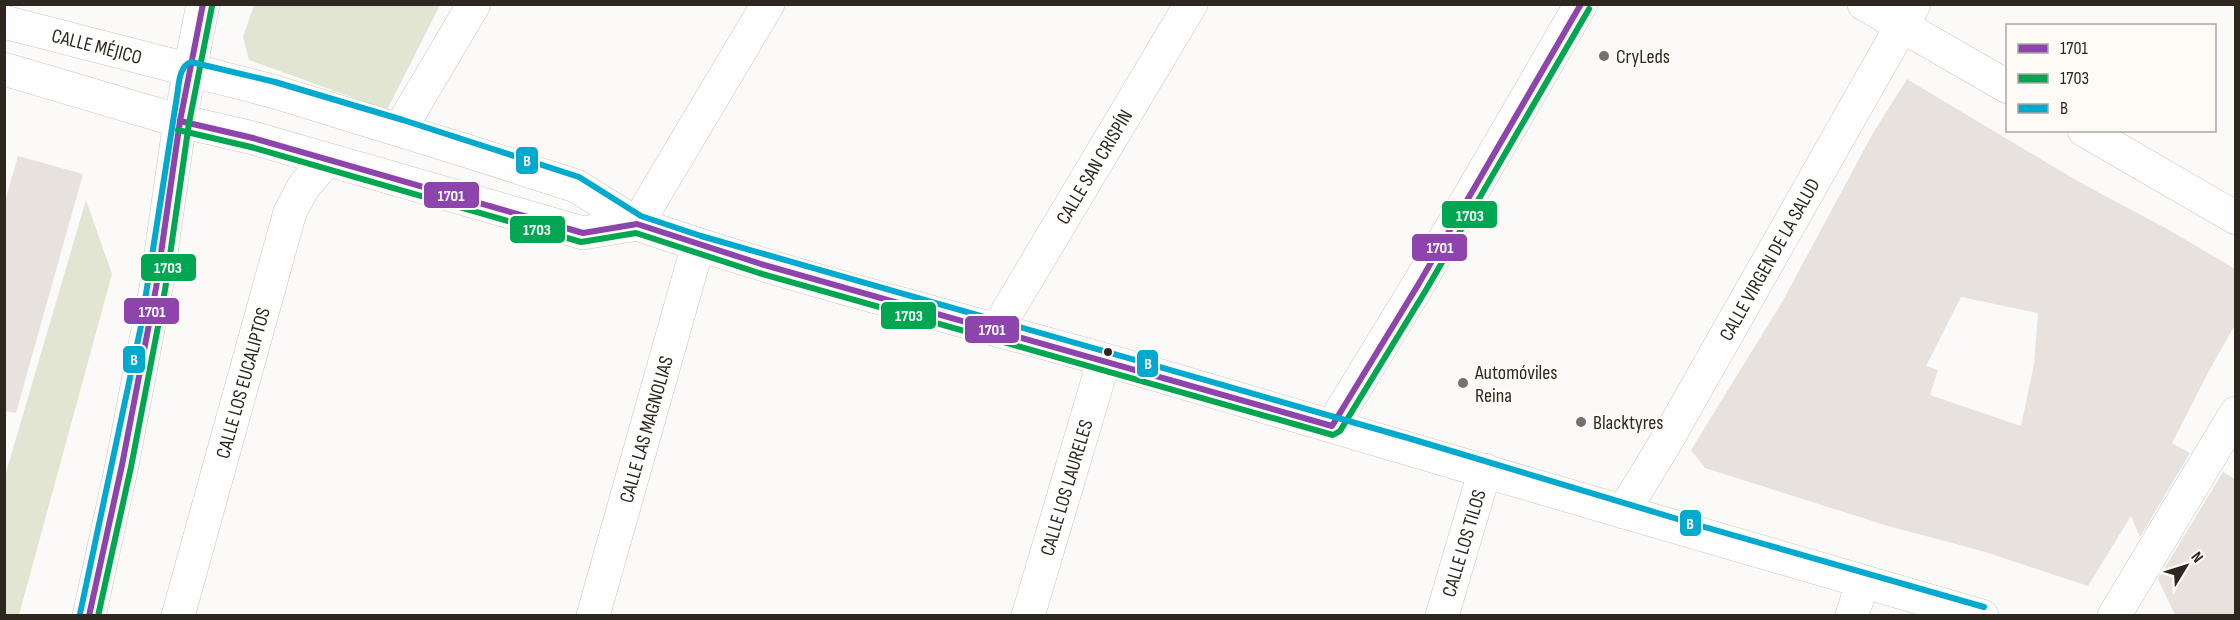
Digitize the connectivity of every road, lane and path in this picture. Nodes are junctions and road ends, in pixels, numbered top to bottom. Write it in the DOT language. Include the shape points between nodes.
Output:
graph roads {
  1 [pos="203,4"];
  2 [pos="474,4"];
  3 [pos="768,4"];
  4 [pos="1191,4"];
  5 [pos="1581,4"];
  6 [pos="1864,4"];
  7 [pos="1908,15"];
  8 [pos="4,22"];
  9 [pos="4,69"];
  10 [pos="191,71"];
  11 [pos="2006,86"];
  12 [pos="180,121"];
  13 [pos="400,129"];
  14 [pos="2087,132"];
  15 [pos="327,160"];
  16 [pos="2235,218"];
  17 [pos="637,224"];
  18 [pos="698,245"];
  19 [pos="997,329"];
  20 [pos="1104,360"];
  21 [pos="2235,413"];
  22 [pos="1332,426"];
  23 [pos="1485,470"];
  24 [pos="1623,512"];
  25 [pos="1862,583"];
  26 [pos="89,615"];
  27 [pos="178,615"];
  28 [pos="593,615"];
  29 [pos="1028,615"];
  30 [pos="1442,615"];
  31 [pos="1852,615"];
  32 [pos="1982,615"];
  33 [pos="2114,615"];
  1 -- 10 [label="street"];
  2 -- 13 [label="street"];
  3 -- 17 [label="street"];
  4 -- 19 [label="street, CALLE SAN CRISPÍN"];
  5 -- 22 [label="street"];
  6 -- 7 [label="street"];
  7 -- 11 [label="street"];
  7 -- 24 [label="street, CALLE VIRGEN DE LA SALUD"];
  8 -- 10 [label="street, CALLE MÉJICO"];
  9 -- 12 [label="street"];
  10 -- 12 [label="street"];
  10 -- 13 [label="street, CALLE MÉJICO"];
  12 -- 15 [label="street"];
  12 -- 26 [label="street" via="156,288"];
  13 -- 17 [label="street, CALLE MÉJICO" via="576,186"];
  14 -- 16 [label="street"];
  15 -- 17 [label="street" via="583,233"];
  15 -- 27 [label="street, CALLE LOS EUCALIPTOS" via="304,186 290,212"];
  17 -- 18 [label="street, CALLE MÉJICO"];
  18 -- 19 [label="street, CALLE MÉJICO"];
  18 -- 28 [label="street, CALLE LAS MAGNOLIAS"];
  19 -- 20 [label="street, CALLE MÉJICO"];
  20 -- 22 [label="street, CALLE MÉJICO"];
  20 -- 29 [label="street, CALLE LOS LAURELES"];
  21 -- 33 [label="street"];
  22 -- 23 [label="street, CALLE MÉJICO"];
  23 -- 24 [label="street, CALLE MÉJICO"];
  23 -- 30 [label="street, CALLE LOS TILOS"];
  24 -- 25 [label="street, CALLE MÉJICO"];
  25 -- 31 [label="street"];
  25 -- 32 [label="street, CALLE MÉJICO"];
}
